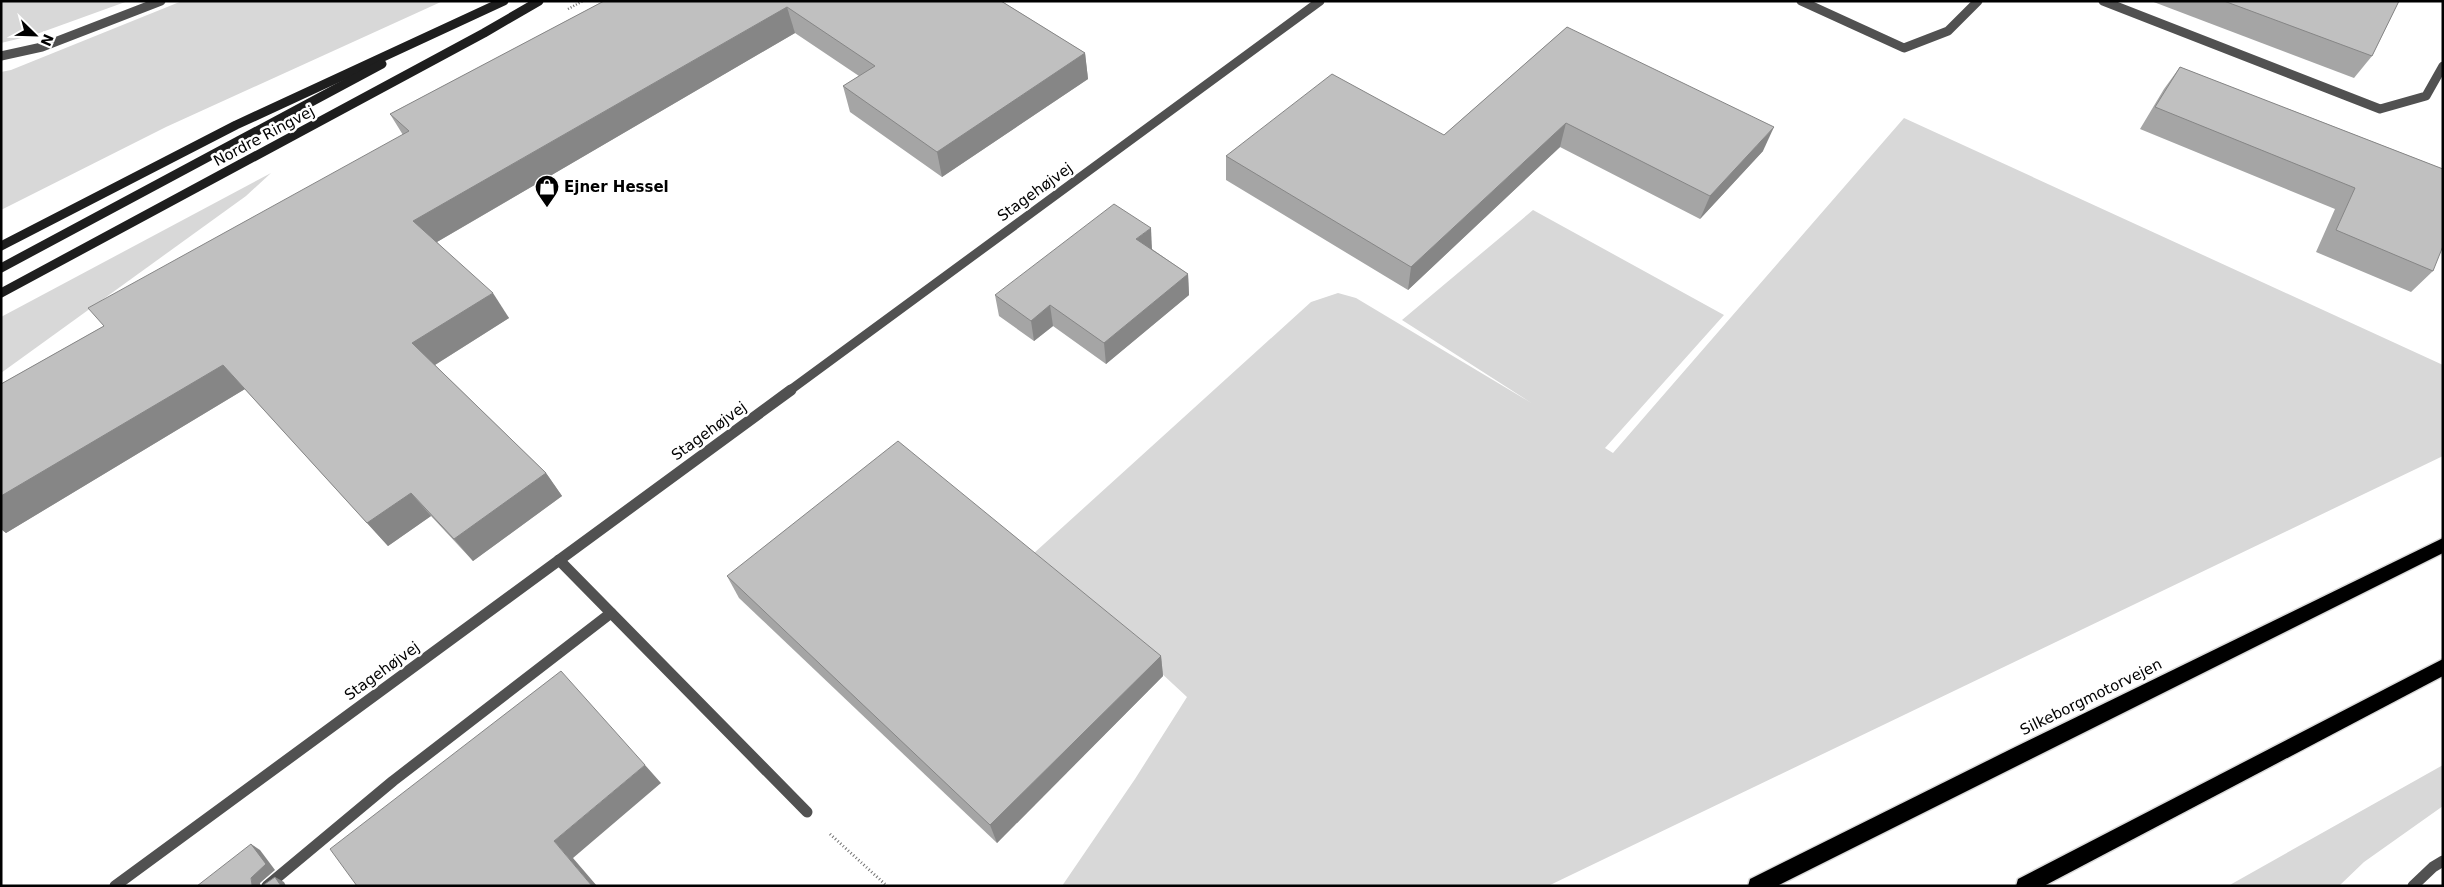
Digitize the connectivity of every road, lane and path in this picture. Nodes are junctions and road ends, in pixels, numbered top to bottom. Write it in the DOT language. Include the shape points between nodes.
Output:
graph roads {
  1 [pos="161,1"];
  2 [pos="504,1"];
  3 [pos="538,1"];
  4 [pos="1320,1"];
  5 [pos="1801,1"];
  6 [pos="1978,1"];
  7 [pos="2103,1"];
  8 [pos="473,15"];
  9 [pos="1,56"];
  10 [pos="2443,66"];
  11 [pos="1,246"];
  12 [pos="1,268"];
  13 [pos="1,293"];
  14 [pos="2443,545"];
  15 [pos="559,560"];
  16 [pos="611,613"];
  17 [pos="2443,667"];
  18 [pos="807,812"];
  19 [pos="2443,861"];
  20 [pos="115,886"];
  21 [pos="267,886"];
  22 [pos="887,886"];
  23 [pos="1757,886"];
  24 [pos="2025,886"];
  25 [pos="2413,886"];
  1 -- 9 [label="street" via="42,47"];
  2 -- 8 [label="main road, Nordre Ringvej"];
  3 -- 13 [label="main road, Nordre Ringvej"];
  4 -- 15 [label="street, Stagehøjvej"];
  5 -- 6 [label="street" via="1904,48 1948,30"];
  7 -- 10 [label="street" via="2380,109 2426,96"];
  8 -- 11 [label="main road, Nordre Ringvej" via="236,124"];
  8 -- 12 [label="main road"];
  14 -- 23 [label="highway, Silkeborgmotorvejen"];
  15 -- 16 [label="street"];
  15 -- 20 [label="street, Stagehøjvej"];
  16 -- 18 [label="street"];
  16 -- 21 [label="street" via="393,781"];
  17 -- 24 [label="highway"];
  18 -- 22 [label="path"];
  19 -- 25 [label="street"];
}
